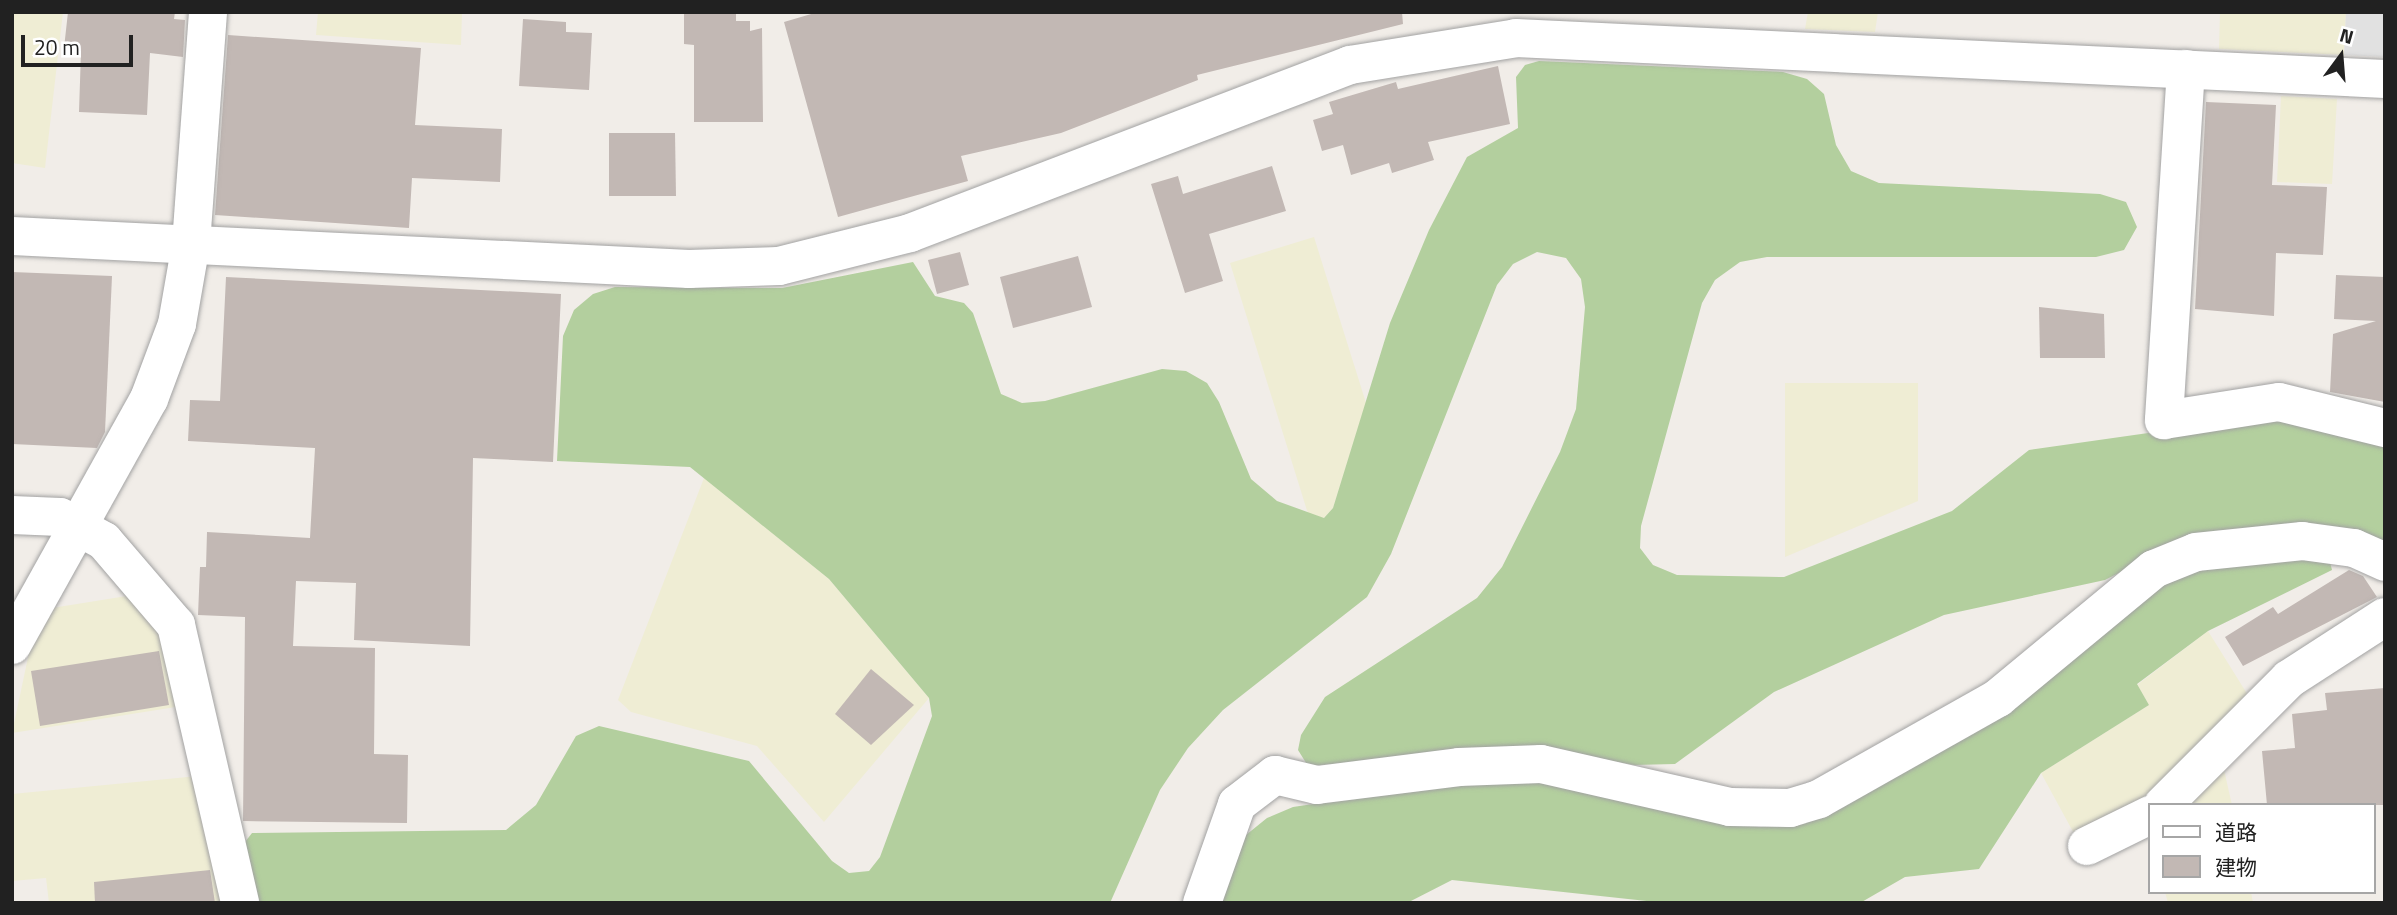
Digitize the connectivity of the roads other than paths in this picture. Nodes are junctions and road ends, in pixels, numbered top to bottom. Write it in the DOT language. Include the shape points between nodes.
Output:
graph roads {
  1 [pos="208,12"];
  2 [pos="2186,69"];
  3 [pos="2385,79"];
  4 [pos="12,236"];
  5 [pos="191,244"];
  6 [pos="2385,428"];
  7 [pos="12,515"];
  8 [pos="78,527"];
  9 [pos="2385,562"];
  10 [pos="2385,617"];
  11 [pos="12,645"];
  12 [pos="2165,803"];
  13 [pos="2148,816"];
  14 [pos="2087,846"];
  15 [pos="240,903"];
  16 [pos="1202,903"];
  1 -- 5 [label="street"];
  2 -- 3 [label="street"];
  2 -- 5 [label="street" via="1572,40 1460,42 1350,65 910,233 779,266 689,269"];
  2 -- 6 [label="street" via="2164,420 2279,402"];
  4 -- 5 [label="street"];
  5 -- 8 [label="street" via="165,362"];
  7 -- 8 [label="street" via="60,517"];
  8 -- 11 [label="street"];
  8 -- 15 [label="street" via="104,541 176,625"];
  9 -- 16 [label="street" via="2354,548 2302,541 2196,552 2165,565 2118,595 1998,698 1819,799 1790,808 1730,807 1541,764 1459,766 1317,785 1275,775 1237,804"];
  10 -- 12 [label="street" via="2289,679"];
  13 -- 14 [label="street"];
}
